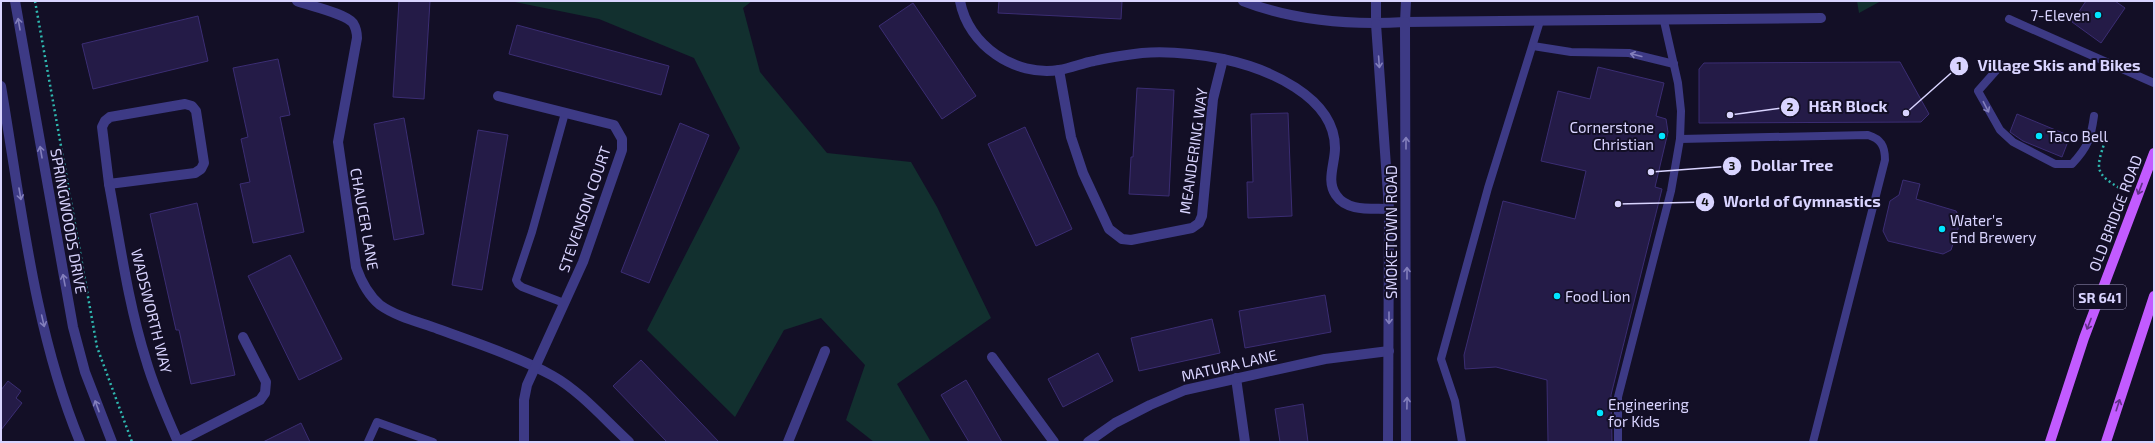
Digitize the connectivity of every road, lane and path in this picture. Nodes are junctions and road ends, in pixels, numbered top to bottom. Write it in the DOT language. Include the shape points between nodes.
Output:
graph roads {
  1 [pos="15,1"];
  2 [pos="35,1"];
  3 [pos="297,1"];
  4 [pos="960,1"];
  5 [pos="1243,1"];
  6 [pos="1376,1"];
  7 [pos="1406,1"];
  8 [pos="1821,18"];
  9 [pos="2009,19"];
  10 [pos="1540,21"];
  11 [pos="1664,21"];
  12 [pos="1405,22"];
  13 [pos="1376,24"];
  14 [pos="1533,46"];
  15 [pos="1223,59"];
  16 [pos="1674,64"];
  17 [pos="2001,65"];
  18 [pos="1059,70"];
  19 [pos="2154,83"];
  20 [pos="1,86"];
  21 [pos="498,96"];
  22 [pos="565,114"];
  23 [pos="2094,116"];
  24 [pos="2096,137"];
  25 [pos="1680,139"];
  26 [pos="2154,153"];
  27 [pos="109,184"];
  28 [pos="2121,189"];
  29 [pos="1389,209"];
  30 [pos="2154,296"];
  31 [pos="564,303"];
  32 [pos="243,337"];
  33 [pos="825,351"];
  34 [pos="1389,351"];
  35 [pos="992,357"];
  36 [pos="534,368"];
  37 [pos="1236,378"];
  38 [pos="80,442"];
  39 [pos="112,442"];
  40 [pos="132,442"];
  41 [pos="178,442"];
  42 [pos="368,442"];
  43 [pos="433,442"];
  44 [pos="524,442"];
  45 [pos="629,442"];
  46 [pos="788,442"];
  47 [pos="1054,442"];
  48 [pos="1088,442"];
  49 [pos="1245,442"];
  50 [pos="1388,442"];
  51 [pos="1406,442"];
  52 [pos="1462,442"];
  53 [pos="1618,442"];
  54 [pos="1813,442"];
  55 [pos="2050,442"];
  56 [pos="2106,442"];
  39 -- 1 [label="street, SPRINGWOODS DRIVE, one-way" via="85,372 73,327"];
  2 -- 40 [label="path" via="97,347"];
  3 -- 36 [label="street, CHAUCER LANE" via="346,18 353,23 357,31 358,38 338,142 356,267 368,292 392,313"];
  4 -- 18 [label="street" via="968,26 980,42 993,53 1032,69"];
  5 -- 13 [label="street" via="1290,15"];
  6 -- 13 [label="street, SMOKETOWN ROAD"];
  7 -- 12 [label="street, SMOKETOWN ROAD"];
  8 -- 11 [label="street"];
  9 -- 19 [label="lane"];
  10 -- 11 [label="street"];
  10 -- 12 [label="street"];
  10 -- 14 [label="lane"];
  11 -- 16 [label="lane"];
  12 -- 13 [label="street"];
  51 -- 12 [label="street, SMOKETOWN ROAD, one-way"];
  13 -- 29 [label="street, SMOKETOWN ROAD, one-way"];
  16 -- 14 [label="lane, one-way" via="1629,53 1571,52"];
  14 -- 52 [label="lane" via="1488,188 1441,359 1455,401"];
  15 -- 18 [label="street" via="1176,53 1143,53 1111,57"];
  15 -- 18 [label="street, MEANDERING WAY" via="1214,99 1202,216 1199,223 1192,228 1131,240 1122,239 1109,230 1083,173 1071,137"];
  15 -- 29 [label="street" via="1274,76 1316,105 1326,117 1332,131 1335,147 1331,180 1336,195 1341,201 1354,207"];
  16 -- 25 [label="lane" via="1681,111"];
  17 -- 23 [label="lane, one-way" via="1978,91 2000,130 2013,142 2055,164 2072,164 2085,150 2092,135"];
  20 -- 38 [label="street, one-way" via="39,306 53,364"];
  21 -- 22 [label="street, STEVENSON COURT"];
  22 -- 31 [label="lane" via="516,280 522,287"];
  22 -- 31 [label="street, STEVENSON COURT" via="614,125 622,139 622,150 583,262"];
  24 -- 28 [label="path" via="2104,141 2098,163 2100,173"];
  25 -- 53 [label="lane" via="1671,191 1618,397"];
  25 -- 54 [label="lane" via="1868,135 1882,144 1885,151 1884,160"];
  26 -- 55 [label="main road, OLD BRIDGE ROAD / SR 641, one-way" via="2084,338"];
  27 -- 27 [label="street, WADSWORTH WAY" via="102,127 105,121 110,117 185,104 192,106 196,111 204,163 201,169 195,173"];
  27 -- 41 [label="street, WADSWORTH WAY" via="127,282 146,359 160,401"];
  29 -- 34 [label="street, SMOKETOWN ROAD, one-way"];
  56 -- 30 [label="main road, SR 641, one-way"];
  31 -- 36 [label="street, STEVENSON COURT"];
  32 -- 41 [label="street, WADSWORTH WAY" via="266,382 265,393 260,400"];
  33 -- 46 [label="street"];
  34 -- 37 [label="street, MATURA LANE" via="1325,359"];
  34 -- 50 [label="street, SMOKETOWN ROAD"];
  35 -- 47 [label="street"];
  36 -- 44 [label="street" via="524,400"];
  36 -- 45 [label="street, CHAUCER LANE" via="570,388"];
  37 -- 48 [label="street, MATURA LANE" via="1185,390 1150,405"];
  37 -- 49 [label="street"];
  42 -- 43 [label="lane" via="377,422"];
}
